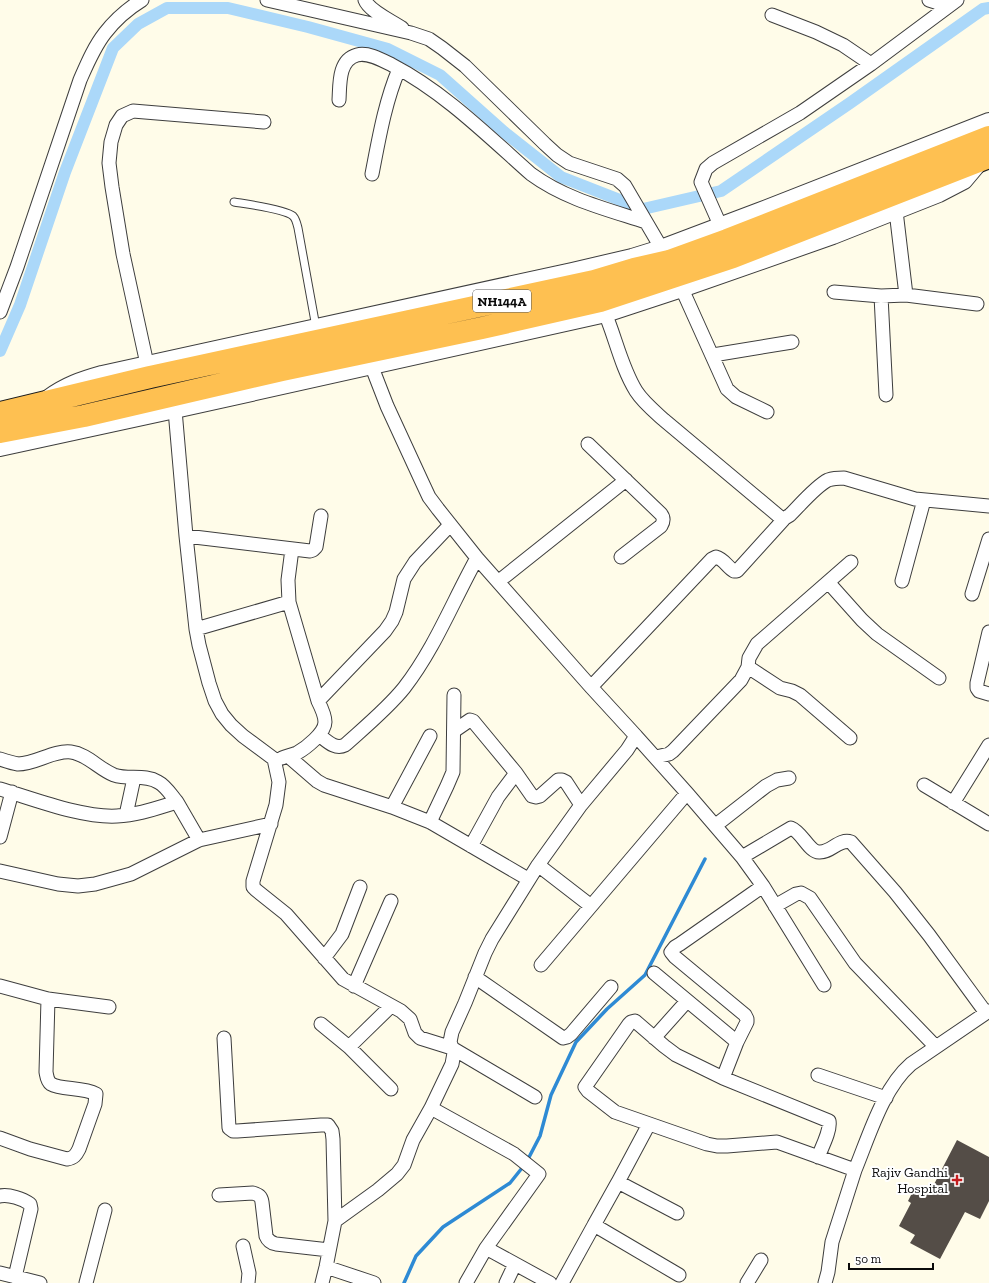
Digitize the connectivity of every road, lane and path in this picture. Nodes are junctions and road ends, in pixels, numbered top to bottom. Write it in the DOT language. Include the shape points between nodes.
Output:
graph roads {
  1 [pos="142,0"];
  2 [pos="267,0"];
  3 [pos="365,0"];
  4 [pos="929,0"];
  5 [pos="953,3"];
  6 [pos="772,15"];
  7 [pos="411,33"];
  8 [pos="871,64"];
  9 [pos="399,69"];
  10 [pos="339,100"];
  11 [pos="989,121"];
  12 [pos="264,122"];
  13 [pos="989,137"];
  14 [pos="986,158"];
  15 [pos="372,174"];
  16 [pos="234,202"];
  17 [pos="896,211"];
  18 [pos="643,217"];
  19 [pos="724,233"];
  20 [pos="672,268"];
  21 [pos="834,292"];
  22 [pos="906,295"];
  23 [pos="881,296"];
  24 [pos="977,304"];
  25 [pos="603,308"];
  26 [pos="0,312"];
  27 [pos="316,327"];
  28 [pos="792,342"];
  29 [pos="366,350"];
  30 [pos="713,355"];
  31 [pos="148,364"];
  32 [pos="886,395"];
  33 [pos="42,403"];
  34 [pos="175,410"];
  35 [pos="767,412"];
  36 [pos="0,413"];
  37 [pos="0,432"];
  38 [pos="588,444"];
  39 [pos="0,448"];
  40 [pos="626,480"];
  41 [pos="924,500"];
  42 [pos="989,506"];
  43 [pos="321,516"];
  44 [pos="785,518"];
  45 [pos="450,526"];
  46 [pos="186,536"];
  47 [pos="989,539"];
  48 [pos="292,549"];
  49 [pos="622,557"];
  50 [pos="477,558"];
  51 [pos="851,562"];
  52 [pos="902,580"];
  53 [pos="499,581"];
  54 [pos="828,582"];
  55 [pos="972,594"];
  56 [pos="289,602"];
  57 [pos="196,629"];
  58 [pos="989,632"];
  59 [pos="748,667"];
  60 [pos="939,678"];
  61 [pos="591,687"];
  62 [pos="989,694"];
  63 [pos="454,695"];
  64 [pos="318,701"];
  65 [pos="454,730"];
  66 [pos="319,735"];
  67 [pos="430,736"];
  68 [pos="636,736"];
  69 [pos="850,738"];
  70 [pos="989,745"];
  71 [pos="288,756"];
  72 [pos="656,757"];
  73 [pos="0,759"];
  74 [pos="274,759"];
  75 [pos="516,773"];
  76 [pos="134,778"];
  77 [pos="788,778"];
  78 [pos="924,786"];
  79 [pos="6,790"];
  80 [pos="688,793"];
  81 [pos="177,802"];
  82 [pos="953,803"];
  83 [pos="581,805"];
  84 [pos="392,807"];
  85 [pos="126,815"];
  86 [pos="430,822"];
  87 [pos="271,824"];
  88 [pos="989,824"];
  89 [pos="720,830"];
  90 [pos="0,837"];
  91 [pos="199,840"];
  92 [pos="471,846"];
  93 [pos="742,857"];
  94 [pos="538,865"];
  95 [pos="0,871"];
  96 [pos="528,879"];
  97 [pos="763,886"];
  98 [pos="360,887"];
  99 [pos="391,901"];
  100 [pos="591,906"];
  101 [pos="775,906"];
  102 [pos="324,958"];
  103 [pos="541,965"];
  104 [pos="654,973"];
  105 [pos="476,977"];
  106 [pos="824,985"];
  107 [pos="0,986"];
  108 [pos="354,986"];
  109 [pos="611,987"];
  110 [pos="48,999"];
  111 [pos="687,1001"];
  112 [pos="391,1006"];
  113 [pos="109,1007"];
  114 [pos="987,1012"];
  115 [pos="321,1024"];
  116 [pos="224,1038"];
  117 [pos="654,1038"];
  118 [pos="737,1042"];
  119 [pos="349,1046"];
  120 [pos="936,1047"];
  121 [pos="452,1048"];
  122 [pos="818,1075"];
  123 [pos="723,1078"];
  124 [pos="391,1089"];
  125 [pos="535,1097"];
  126 [pos="886,1098"];
  127 [pos="431,1108"];
  128 [pos="649,1124"];
  129 [pos="0,1138"];
  130 [pos="818,1157"];
  131 [pos="855,1170"];
  132 [pos="618,1182"];
  133 [pos="219,1195"];
  134 [pos="0,1196"];
  135 [pos="105,1210"];
  136 [pos="677,1213"];
  137 [pos="335,1221"];
  138 [pos="594,1225"];
  139 [pos="243,1246"];
  140 [pos="486,1248"];
  141 [pos="329,1250"];
  142 [pos="761,1260"];
  143 [pos="515,1264"];
  144 [pos="326,1267"];
  145 [pos="0,1273"];
  146 [pos="679,1275"];
  147 [pos="22,1280"];
  148 [pos="40,1283"];
  149 [pos="86,1283"];
  150 [pos="248,1283"];
  151 [pos="322,1283"];
  152 [pos="374,1283"];
  153 [pos="466,1283"];
  154 [pos="506,1283"];
  155 [pos="550,1283"];
  156 [pos="562,1283"];
  157 [pos="747,1283"];
  158 [pos="825,1283"];
  1 -- 26 [label="street" via="105,33 80,80"];
  2 -- 7 [label="street"];
  3 -- 7 [label="street" via="373,10"];
  4 -- 5 [label="street"];
  5 -- 8 [label="street"];
  6 -- 8 [label="street" via="816,32"];
  7 -- 18 [label="street" via="429,39 464,66 557,155 581,168 617,179 625,186"];
  8 -- 19 [label="street" via="800,113 712,163 706,169 701,182"];
  9 -- 10 [label="street" via="380,59 357,55 345,64 341,72"];
  9 -- 15 [label="street" via="385,109"];
  9 -- 18 [label="street" via="448,102 542,182 580,200"];
  11 -- 19 [label="street"];
  12 -- 31 [label="street" via="133,110 122,116 116,125 111,142 112,187 123,254"];
  13 -- 19 [label="highway, NH144A"];
  14 -- 17 [label="street" via="964,181"];
  14 -- 20 [label="highway, NH144A" via="733,257"];
  16 -- 27 [label="lane" via="280,211 295,218"];
  17 -- 20 [label="street" via="833,236"];
  17 -- 22 [label="street"];
  18 -- 20 [label="street"];
  19 -- 20 [label="highway, NH144A"];
  20 -- 25 [label="highway, NH144A"];
  20 -- 27 [label="street" via="632,257"];
  20 -- 29 [label="highway, NH144A" via="634,269"];
  20 -- 30 [label="street"];
  21 -- 23 [label="street"];
  22 -- 23 [label="street"];
  22 -- 24 [label="street"];
  23 -- 32 [label="street"];
  25 -- 29 [label="highway, NH144A"];
  25 -- 44 [label="street" via="636,392 664,420 777,515"];
  27 -- 31 [label="street"];
  28 -- 30 [label="street"];
  29 -- 33 [label="highway, NH144A" via="150,377"];
  29 -- 34 [label="street"];
  29 -- 37 [label="highway, NH144A" via="84,416"];
  29 -- 45 [label="street" via="387,406 429,497"];
  30 -- 35 [label="street" via="730,393"];
  31 -- 33 [label="street" via="80,380 62,388"];
  33 -- 36 [label="highway, NH144A"];
  34 -- 39 [label="street"];
  34 -- 46 [label="street"];
  38 -- 40 [label="street"];
  40 -- 49 [label="street" via="661,514 663,522"];
  40 -- 53 [label="street"];
  41 -- 42 [label="street"];
  41 -- 44 [label="street" via="836,477 819,487"];
  41 -- 52 [label="street"];
  43 -- 48 [label="street" via="316,547 310,551"];
  44 -- 61 [label="street" via="737,571 731,570 719,558 712,560"];
  45 -- 50 [label="street"];
  45 -- 64 [label="street" via="406,575 392,622"];
  46 -- 48 [label="street"];
  46 -- 57 [label="street"];
  47 -- 55 [label="street"];
  48 -- 56 [label="street" via="288,580"];
  50 -- 53 [label="street"];
  50 -- 66 [label="street" via="433,645 396,697 341,747"];
  51 -- 54 [label="street"];
  53 -- 61 [label="street"];
  54 -- 59 [label="street" via="757,644 749,658"];
  54 -- 60 [label="street" via="876,634"];
  56 -- 57 [label="street"];
  56 -- 64 [label="street"];
  57 -- 74 [label="street" via="209,683 222,714 243,736"];
  58 -- 62 [label="street" via="977,688"];
  59 -- 69 [label="street" via="780,688 800,695"];
  59 -- 72 [label="street" via="741,680 673,751"];
  61 -- 68 [label="street"];
  63 -- 65 [label="street"];
  64 -- 66 [label="street" via="325,723"];
  65 -- 75 [label="street" via="470,720 473,721"];
  65 -- 86 [label="street" via="453,772"];
  66 -- 71 [label="street" via="297,753"];
  67 -- 84 [label="street"];
  68 -- 72 [label="street"];
  68 -- 83 [label="street"];
  70 -- 82 [label="street"];
  71 -- 74 [label="street"];
  71 -- 84 [label="street" via="317,781"];
  72 -- 80 [label="street"];
  73 -- 76 [label="street" via="10,763 23,763 53,754 71,752 114,775"];
  74 -- 87 [label="street" via="279,782"];
  75 -- 83 [label="street" via="536,798 558,780 562,780"];
  75 -- 92 [label="street" via="498,797"];
  76 -- 81 [label="street" via="151,778 157,781"];
  76 -- 85 [label="street"];
  77 -- 89 [label="street" via="766,786"];
  78 -- 82 [label="street"];
  79 -- 85 [label="street" via="66,809 106,816"];
  79 -- 90 [label="street"];
  80 -- 89 [label="street"];
  80 -- 100 [label="street"];
  81 -- 85 [label="street"];
  81 -- 91 [label="street"];
  82 -- 88 [label="street"];
  83 -- 94 [label="street"];
  84 -- 86 [label="street"];
  86 -- 92 [label="street"];
  87 -- 91 [label="street"];
  87 -- 102 [label="street" via="253,886 286,914"];
  89 -- 93 [label="street"];
  91 -- 95 [label="street" via="131,874 95,884 58,884"];
  92 -- 96 [label="street"];
  93 -- 97 [label="street"];
  93 -- 114 [label="street" via="791,828 817,852 826,851 843,841 851,842 895,892"];
  94 -- 96 [label="street"];
  94 -- 100 [label="street"];
  96 -- 105 [label="street" via="489,946"];
  97 -- 101 [label="street"];
  97 -- 118 [label="street" via="671,952 745,1015 747,1022"];
  98 -- 102 [label="street" via="342,934"];
  99 -- 108 [label="street"];
  100 -- 103 [label="street"];
  101 -- 106 [label="street"];
  101 -- 120 [label="street" via="796,894 801,893 810,898 855,963"];
  102 -- 108 [label="street" via="343,979"];
  104 -- 111 [label="street"];
  105 -- 109 [label="street" via="563,1038 571,1034"];
  105 -- 121 [label="street" via="452,1032"];
  107 -- 110 [label="street"];
  108 -- 112 [label="street"];
  110 -- 113 [label="street"];
  110 -- 129 [label="street" via="48,1079 58,1086 96,1094 95,1104 77,1154 73,1158 67,1159 30,1149"];
  111 -- 117 [label="street"];
  111 -- 118 [label="street"];
  112 -- 119 [label="street"];
  112 -- 121 [label="street" via="408,1016 420,1038"];
  114 -- 120 [label="street"];
  115 -- 119 [label="street"];
  116 -- 137 [label="street" via="229,1128 237,1131 328,1125 332,1131"];
  117 -- 123 [label="street" via="676,1054"];
  117 -- 128 [label="street" via="638,1023 631,1022 585,1088 615,1112"];
  118 -- 123 [label="street"];
  119 -- 124 [label="street"];
  120 -- 126 [label="street" via="903,1071"];
  121 -- 125 [label="street"];
  121 -- 127 [label="street" via="454,1059"];
  122 -- 126 [label="street"];
  123 -- 130 [label="street" via="829,1121 829,1130"];
  126 -- 131 [label="street"];
  127 -- 137 [label="street" via="412,1140 400,1170 378,1190"];
  127 -- 140 [label="street" via="525,1163 539,1174"];
  128 -- 130 [label="street" via="717,1146 777,1142"];
  128 -- 132 [label="street"];
  130 -- 131 [label="street"];
  131 -- 158 [label="street" via="832,1242"];
  132 -- 136 [label="street"];
  132 -- 138 [label="street"];
  133 -- 141 [label="street" via="258,1194 262,1202 266,1236 272,1243"];
  134 -- 147 [label="street" via="8,1196 30,1204"];
  135 -- 149 [label="street"];
  137 -- 141 [label="street"];
  138 -- 146 [label="street"];
  138 -- 156 [label="street"];
  139 -- 150 [label="street" via="249,1273"];
  140 -- 143 [label="street"];
  140 -- 153 [label="street"];
  141 -- 144 [label="street"];
  142 -- 157 [label="street"];
  143 -- 154 [label="street"];
  143 -- 155 [label="street"];
  144 -- 151 [label="street"];
  144 -- 152 [label="street"];
  145 -- 147 [label="street"];
  147 -- 148 [label="street"];
}
